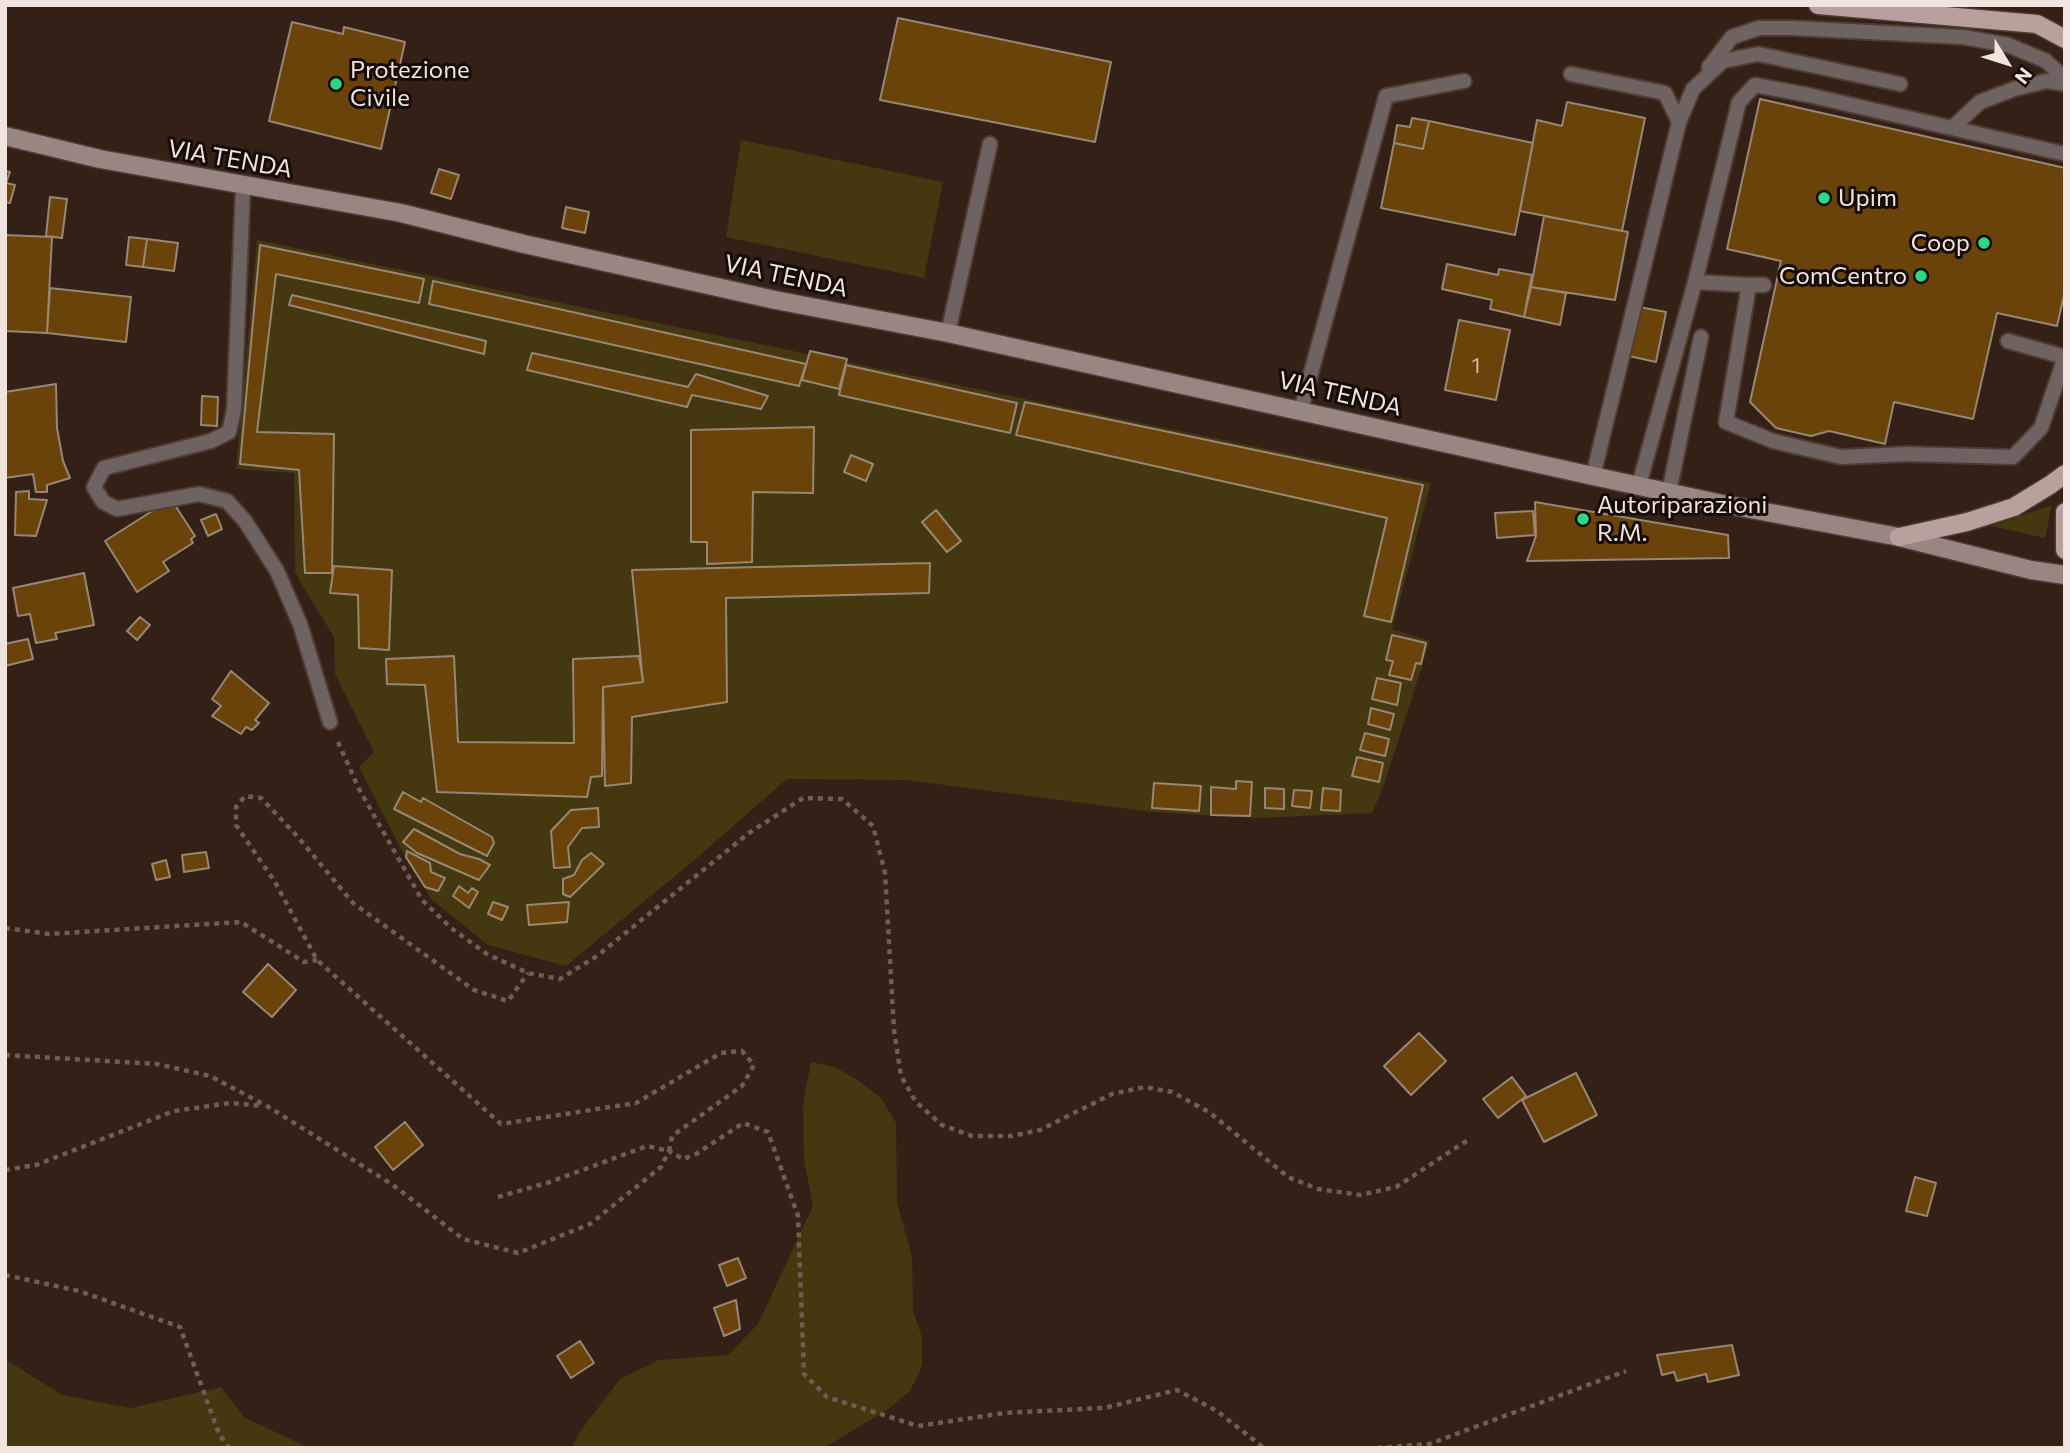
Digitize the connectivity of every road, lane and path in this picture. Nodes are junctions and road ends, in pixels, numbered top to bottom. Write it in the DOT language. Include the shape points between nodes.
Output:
graph roads {
  1 [pos="1818,5"];
  2 [pos="2065,40"];
  3 [pos="1571,75"];
  4 [pos="1464,81"];
  5 [pos="2065,81"];
  6 [pos="1900,84"];
  7 [pos="1693,89"];
  8 [pos="1679,122"];
  9 [pos="1952,128"];
  10 [pos="5,136"];
  11 [pos="990,144"];
  12 [pos="2065,154"];
  13 [pos="243,187"];
  14 [pos="1695,282"];
  15 [pos="1749,285"];
  16 [pos="1764,285"];
  17 [pos="948,333"];
  18 [pos="1701,337"];
  19 [pos="2008,341"];
  20 [pos="2065,357"];
  21 [pos="1301,410"];
  22 [pos="2065,474"];
  23 [pos="1593,476"];
  24 [pos="1639,485"];
  25 [pos="1669,492"];
  26 [pos="2065,512"];
  27 [pos="1899,537"];
  28 [pos="2065,550"];
  29 [pos="2065,575"];
  30 [pos="330,722"];
  31 [pos="5,928"];
  32 [pos="317,960"];
  33 [pos="528,973"];
  34 [pos="5,1055"];
  35 [pos="267,1106"];
  36 [pos="1468,1140"];
  37 [pos="668,1151"];
  38 [pos="5,1170"];
  39 [pos="498,1197"];
  40 [pos="5,1275"];
  41 [pos="1626,1371"];
  42 [pos="229,1448"];
  43 [pos="1264,1448"];
  44 [pos="1377,1448"];
  1 -- 2 [label="main road" via="2038,24"];
  3 -- 8 [label="lane" via="1665,93"];
  4 -- 21 [label="lane" via="1386,96"];
  5 -- 7 [label="lane" via="2046,61 2008,45 1963,37 1759,28 1732,37"];
  5 -- 9 [label="lane" via="2014,89 1980,102"];
  6 -- 7 [label="lane" via="1758,54 1723,61"];
  7 -- 8 [label="lane"];
  8 -- 23 [label="lane"];
  9 -- 12 [label="lane"];
  9 -- 14 [label="lane" via="1755,85 1739,102"];
  10 -- 13 [label="main road, VIA TENDA"];
  11 -- 17 [label="lane"];
  13 -- 17 [label="main road, VIA TENDA" via="401,214 775,300"];
  13 -- 30 [label="lane" via="234,410 229,432 212,441 104,468 94,488 103,502 117,509 199,494 227,502 277,571 300,624"];
  14 -- 15 [label="lane"];
  14 -- 24 [label="lane"];
  15 -- 16 [label="lane"];
  15 -- 20 [label="lane" via="1726,422 1784,444 1841,457 2013,457 2041,428"];
  17 -- 21 [label="main road, VIA TENDA"];
  18 -- 25 [label="lane"];
  19 -- 20 [label="lane"];
  21 -- 23 [label="main road, VIA TENDA"];
  22 -- 27 [label="main road" via="2014,507"];
  23 -- 24 [label="main road, VIA TENDA"];
  24 -- 25 [label="main road, VIA TENDA"];
  25 -- 27 [label="main road, VIA TENDA"];
  26 -- 28 [label="main road"];
  27 -- 29 [label="main road, VIA TENDA"];
  30 -- 33 [label="path" via="359,789 422,900 487,954"];
  31 -- 32 [label="path" via="49,934 241,922 304,962"];
  32 -- 33 [label="path" via="275,882 236,825 236,807 246,796 261,798 353,903 474,990 508,1001"];
  32 -- 37 [label="path" via="501,1124 636,1103 721,1053 742,1051 754,1065 742,1086 672,1136"];
  33 -- 36 [label="path" via="560,979 597,956 750,833 803,798 842,799 873,826 885,873 901,1076 916,1102 943,1125 972,1136 1012,1136 1040,1130 1112,1094 1145,1087 1172,1092 1209,1112 1288,1177 1318,1189 1360,1195 1396,1187"];
  34 -- 35 [label="path" via="157,1064 210,1076"];
  35 -- 37 [label="path" via="393,1185 463,1239 518,1253 590,1224 662,1167"];
  35 -- 38 [label="path" via="230,1103 174,1111 36,1164"];
  37 -- 39 [label="path" via="647,1146"];
  37 -- 43 [label="path" via="683,1159 696,1154 743,1122 768,1132 799,1216 804,1374 827,1397 918,1426 1004,1413 1104,1408 1177,1390 1217,1411"];
  40 -- 42 [label="path" via="79,1291 180,1327 219,1434"];
  41 -- 44 [label="path" via="1429,1444"];
}
